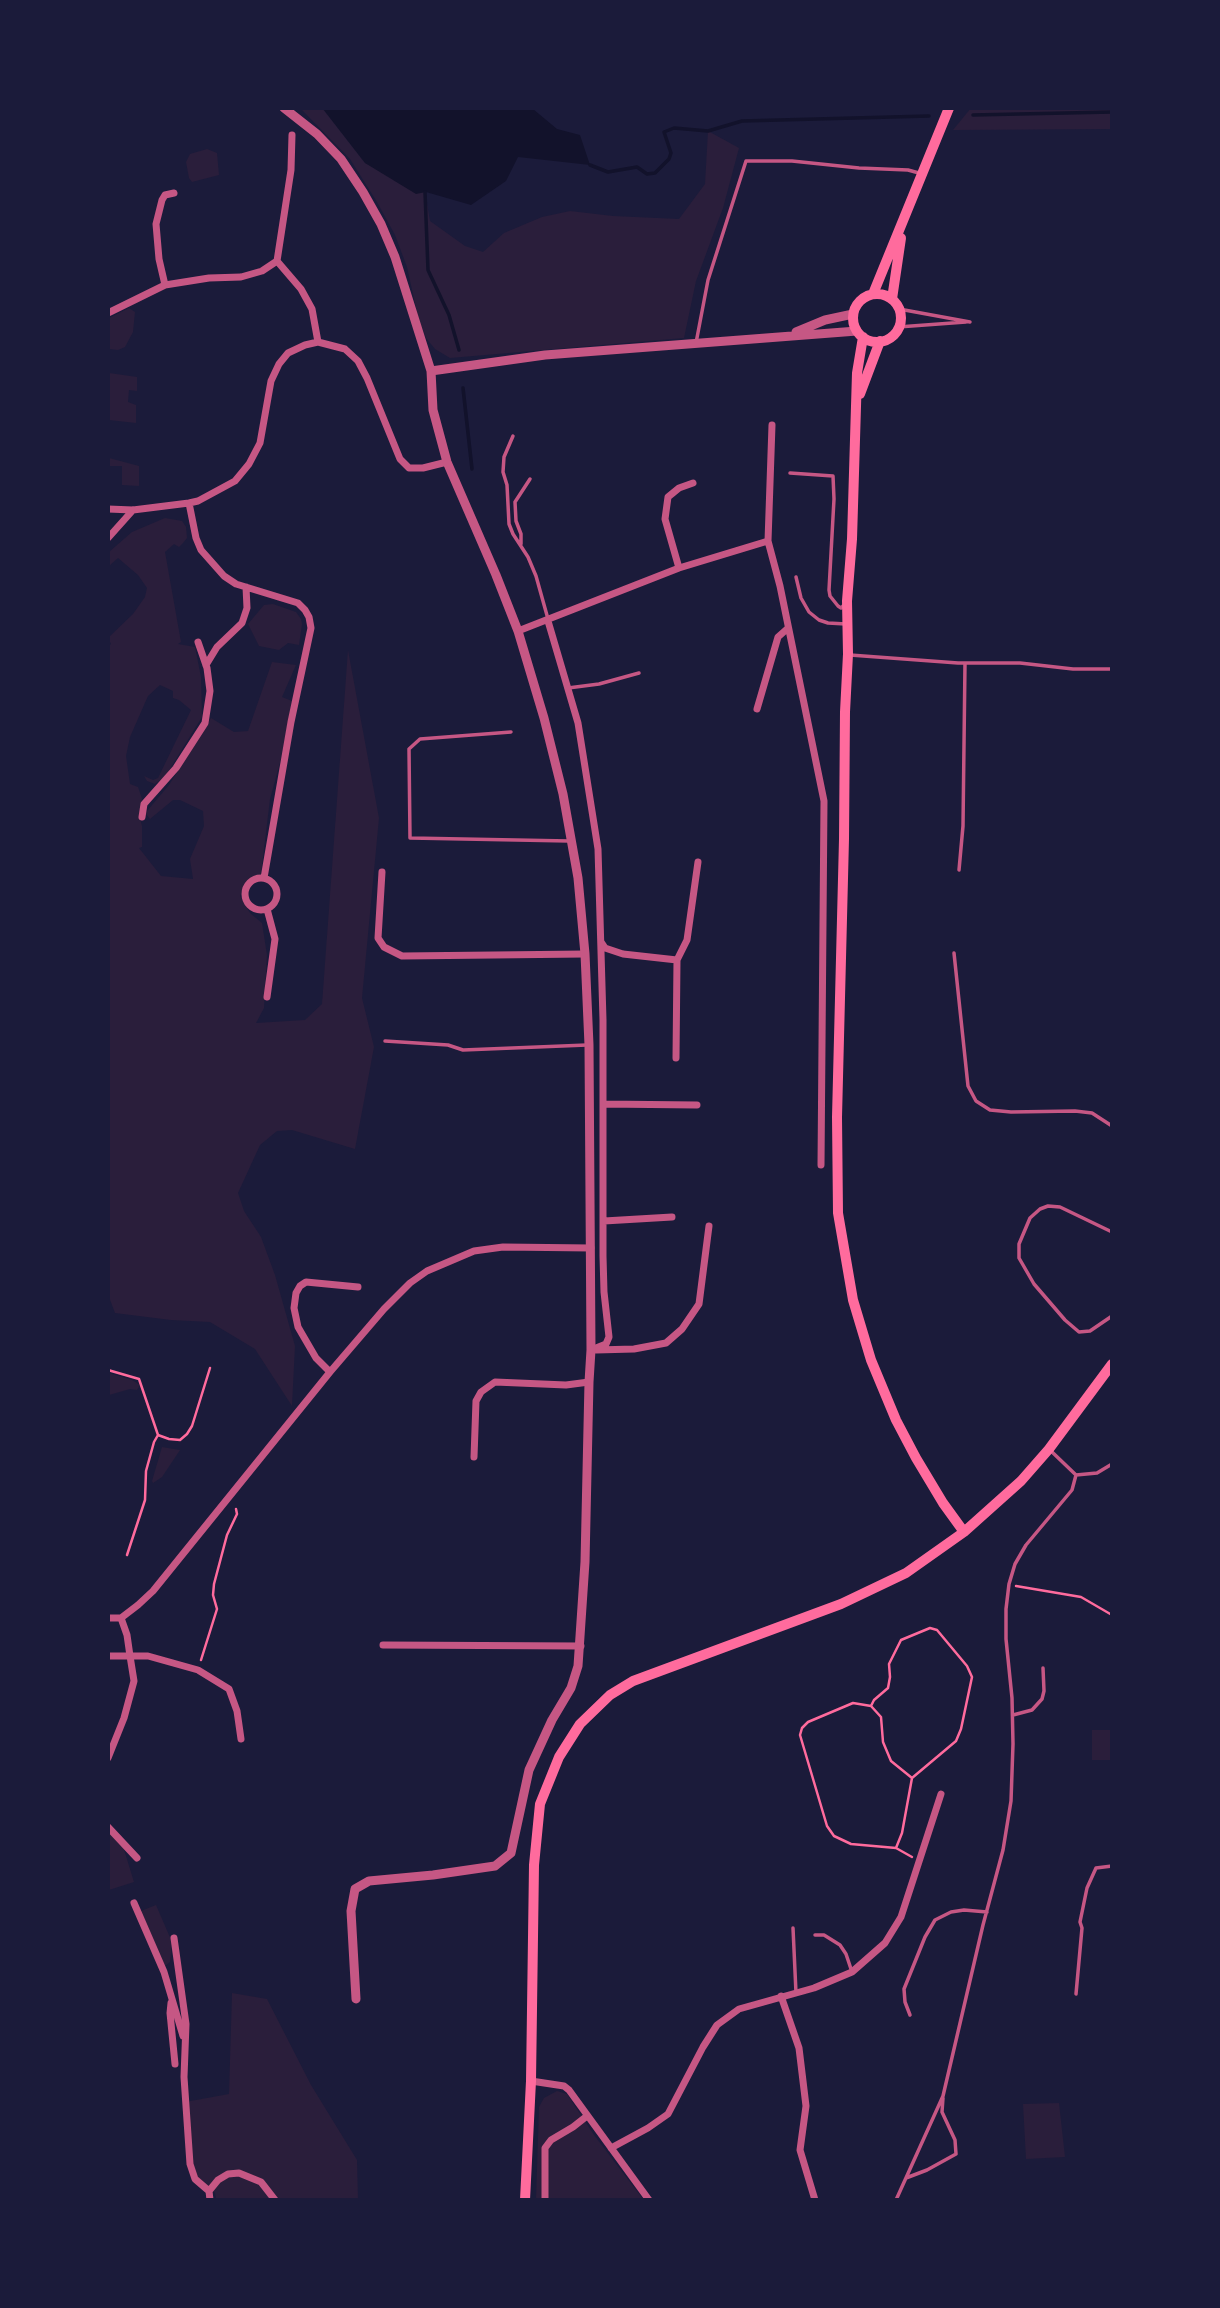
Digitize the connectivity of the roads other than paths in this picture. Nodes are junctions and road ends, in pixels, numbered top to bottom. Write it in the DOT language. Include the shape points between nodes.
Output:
graph roads {
  1 [pos="284,108"];
  2 [pos="949,108"];
  3 [pos="292,135"];
  4 [pos="921,173"];
  5 [pos="174,192"];
  6 [pos="903,224"];
  7 [pos="277,261"];
  8 [pos="164,285"];
  9 [pos="873,294"];
  10 [pos="896,304"];
  11 [pos="108,313"];
  12 [pos="853,314"];
  13 [pos="898,327"];
  14 [pos="860,334"];
  15 [pos="785,336"];
  16 [pos="880,341"];
  17 [pos="318,342"];
  18 [pos="695,345"];
  19 [pos="431,371"];
  20 [pos="856,407"];
  21 [pos="772,425"];
  22 [pos="513,436"];
  23 [pos="447,462"];
  24 [pos="790,473"];
  25 [pos="530,479"];
  26 [pos="693,484"];
  27 [pos="189,503"];
  28 [pos="108,509"];
  29 [pos="133,510"];
  30 [pos="108,538"];
  31 [pos="768,541"];
  32 [pos="520,546"];
  33 [pos="679,568"];
  34 [pos="796,578"];
  35 [pos="246,587"];
  36 [pos="847,601"];
  37 [pos="548,621"];
  38 [pos="848,624"];
  39 [pos="788,629"];
  40 [pos="518,631"];
  41 [pos="198,642"];
  42 [pos="848,654"];
  43 [pos="965,663"];
  44 [pos="206,665"];
  45 [pos="1111,669"];
  46 [pos="639,673"];
  47 [pos="568,688"];
  48 [pos="757,709"];
  49 [pos="510,732"];
  50 [pos="142,817"];
  51 [pos="572,841"];
  52 [pos="698,862"];
  53 [pos="959,870"];
  54 [pos="382,872"];
  55 [pos="264,878"];
  56 [pos="267,909"];
  57 [pos="600,942"];
  58 [pos="954,953"];
  59 [pos="585,954"];
  60 [pos="677,960"];
  61 [pos="267,997"];
  62 [pos="385,1041"];
  63 [pos="589,1045"];
  64 [pos="676,1058"];
  65 [pos="603,1104"];
  66 [pos="697,1105"];
  67 [pos="1111,1126"];
  68 [pos="821,1165"];
  69 [pos="672,1217"];
  70 [pos="604,1220"];
  71 [pos="709,1226"];
  72 [pos="1111,1232"];
  73 [pos="591,1248"];
  74 [pos="358,1287"];
  75 [pos="1111,1316"];
  76 [pos="591,1350"];
  77 [pos="1111,1364"];
  78 [pos="330,1372"];
  79 [pos="589,1382"];
  80 [pos="1049,1449"];
  81 [pos="474,1457"];
  82 [pos="1111,1465"];
  83 [pos="1076,1475"];
  84 [pos="964,1532"];
  85 [pos="108,1618"];
  86 [pos="121,1618"];
  87 [pos="383,1645"];
  88 [pos="581,1646"];
  89 [pos="108,1656"];
  90 [pos="130,1656"];
  91 [pos="1043,1668"];
  92 [pos="1013,1715"];
  93 [pos="241,1740"];
  94 [pos="108,1758"];
  95 [pos="941,1794"];
  96 [pos="108,1827"];
  97 [pos="136,1858"];
  98 [pos="1111,1866"];
  99 [pos="134,1903"];
  100 [pos="987,1912"];
  101 [pos="793,1928"];
  102 [pos="815,1935"];
  103 [pos="174,1938"];
  104 [pos="852,1972"];
  105 [pos="796,1993"];
  106 [pos="1076,1994"];
  107 [pos="781,1996"];
  108 [pos="172,1999"];
  109 [pos="356,2000"];
  110 [pos="910,2015"];
  111 [pos="185,2040"];
  112 [pos="175,2064"];
  113 [pos="531,2081"];
  114 [pos="943,2096"];
  115 [pos="587,2116"];
  116 [pos="611,2148"];
  117 [pos="905,2178"];
  118 [pos="210,2195"];
  119 [pos="275,2200"];
  120 [pos="525,2200"];
  121 [pos="545,2200"];
  122 [pos="649,2200"];
  123 [pos="815,2200"];
  124 [pos="896,2200"];
  1 -- 19 [label="street" via="341,159 381,224"];
  2 -- 4 [label="main road"];
  3 -- 7 [label="street"];
  4 -- 6 [label="main road"];
  4 -- 18 [label="lane" via="746,161 708,280"];
  5 -- 8 [label="street" via="162,200 156,224"];
  6 -- 9 [label="main road"];
  6 -- 10 [label="main road"];
  7 -- 8 [label="street" via="241,277"];
  7 -- 17 [label="street" via="312,309"];
  8 -- 11 [label="street"];
  9 -- 10 [label="main road" via="882,294"];
  9 -- 12 [label="main road" via="860,300"];
  10 -- 13 [label="main road"];
  10 -- 13 [label="lane" via="970,322"];
  12 -- 14 [label="main road"];
  12 -- 15 [label="street"];
  13 -- 16 [label="main road"];
  14 -- 15 [label="street"];
  14 -- 16 [label="main road"];
  14 -- 20 [label="main road"];
  15 -- 18 [label="street"];
  16 -- 20 [label="main road"];
  17 -- 23 [label="street" via="345,349 358,361 400,459 410,468"];
  17 -- 27 [label="street" via="288,353 279,364 271,381 260,443 249,464 235,481"];
  18 -- 19 [label="street" via="545,355"];
  19 -- 23 [label="street" via="433,410"];
  20 -- 36 [label="main road"];
  21 -- 31 [label="street"];
  22 -- 32 [label="lane" via="503,472 509,524"];
  23 -- 40 [label="street"];
  24 -- 36 [label="lane" via="833,476 829,590 841,608"];
  25 -- 32 [label="lane" via="515,502"];
  26 -- 33 [label="street" via="668,498 666,519"];
  27 -- 29 [label="street"];
  27 -- 35 [label="street" via="196,538 207,558 224,576"];
  28 -- 29 [label="street"];
  29 -- 30 [label="street"];
  31 -- 33 [label="street"];
  31 -- 39 [label="street"];
  32 -- 37 [label="lane" via="536,576"];
  33 -- 37 [label="street"];
  34 -- 38 [label="lane" via="801,598 815,617"];
  35 -- 44 [label="street" via="245,618"];
  35 -- 55 [label="street" via="298,603 311,628"];
  36 -- 38 [label="main road"];
  37 -- 40 [label="street"];
  37 -- 47 [label="street"];
  38 -- 42 [label="main road"];
  39 -- 48 [label="street" via="778,636"];
  39 -- 68 [label="street" via="824,801"];
  40 -- 51 [label="street" via="544,718"];
  41 -- 44 [label="street"];
  42 -- 43 [label="lane"];
  42 -- 84 [label="main road" via="837,1129 841,1239 862,1332 880,1382 924,1472"];
  43 -- 45 [label="lane"];
  43 -- 53 [label="lane"];
  44 -- 50 [label="street" via="210,691 205,723 176,768 144,804"];
  46 -- 47 [label="lane"];
  47 -- 57 [label="street" via="595,824"];
  49 -- 51 [label="lane" via="420,739 410,749 410,838"];
  51 -- 59 [label="street"];
  52 -- 60 [label="street" via="688,940"];
  54 -- 59 [label="street" via="378,938 384,947 402,956"];
  55 -- 56 [label="street" via="278,892"];
  55 -- 56 [label="street" via="249,883 246,898 252,907"];
  56 -- 61 [label="street" via="275,939"];
  57 -- 60 [label="street" via="623,954"];
  57 -- 65 [label="street"];
  58 -- 67 [label="lane" via="968,1086 976,1101 990,1110 1092,1113"];
  59 -- 63 [label="street"];
  60 -- 64 [label="street"];
  62 -- 63 [label="lane" via="463,1050"];
  63 -- 73 [label="street"];
  65 -- 66 [label="street"];
  65 -- 70 [label="street"];
  69 -- 70 [label="street"];
  70 -- 76 [label="street" via="609,1340"];
  71 -- 76 [label="street" via="699,1304 682,1329 666,1343"];
  72 -- 75 [label="lane" via="1060,1207 1048,1206 1030,1218 1018,1244 1019,1258 1034,1284 1079,1332 1090,1331"];
  73 -- 76 [label="street"];
  73 -- 78 [label="street" via="503,1247 474,1251 436,1266 384,1308"];
  74 -- 78 [label="street" via="306,1282 296,1293 298,1327"];
  76 -- 79 [label="street"];
  77 -- 80 [label="main road"];
  78 -- 86 [label="street" via="152,1591"];
  79 -- 81 [label="street" via="495,1382 476,1401"];
  79 -- 88 [label="street"];
  80 -- 83 [label="lane"];
  80 -- 84 [label="main road"];
  82 -- 83 [label="lane" via="1097,1473"];
  83 -- 92 [label="lane" via="1072,1490 1026,1545 1009,1584 1006,1639"];
  84 -- 113 [label="main road" via="906,1573 866,1593 633,1681 610,1695 580,1724 559,1757 540,1804 534,1864"];
  85 -- 86 [label="street"];
  86 -- 90 [label="street"];
  87 -- 88 [label="street"];
  88 -- 109 [label="street" via="570,1688 529,1770 511,1853 495,1866 369,1881 355,1889 351,1911"];
  89 -- 90 [label="street"];
  90 -- 93 [label="street" via="148,1656 198,1670 229,1689"];
  90 -- 94 [label="street" via="135,1681"];
  91 -- 92 [label="lane" via="1042,1699 1031,1710"];
  92 -- 100 [label="lane" via="1011,1801"];
  95 -- 104 [label="street" via="894,1932"];
  96 -- 97 [label="street"];
  98 -- 106 [label="lane" via="1096,1868 1087,1888"];
  99 -- 108 [label="street"];
  100 -- 110 [label="lane" via="964,1910 935,1920 904,1989"];
  100 -- 114 [label="lane"];
  101 -- 105 [label="lane"];
  102 -- 104 [label="lane" via="840,1945"];
  103 -- 111 [label="street"];
  104 -- 105 [label="street"];
  105 -- 107 [label="street"];
  107 -- 116 [label="street" via="739,2009 718,2025 668,2114"];
  107 -- 123 [label="street" via="799,2048 806,2106 800,2151"];
  108 -- 111 [label="street"];
  108 -- 112 [label="street"];
  111 -- 118 [label="street" via="190,2164 195,2179"];
  113 -- 115 [label="street" via="564,2086"];
  113 -- 120 [label="main road"];
  114 -- 117 [label="lane"];
  114 -- 117 [label="lane" via="942,2112 956,2154"];
  115 -- 116 [label="street"];
  115 -- 121 [label="street" via="545,2148"];
  116 -- 122 [label="street"];
  117 -- 124 [label="lane"];
  118 -- 119 [label="street" via="218,2180 239,2173 261,2182"];
}
